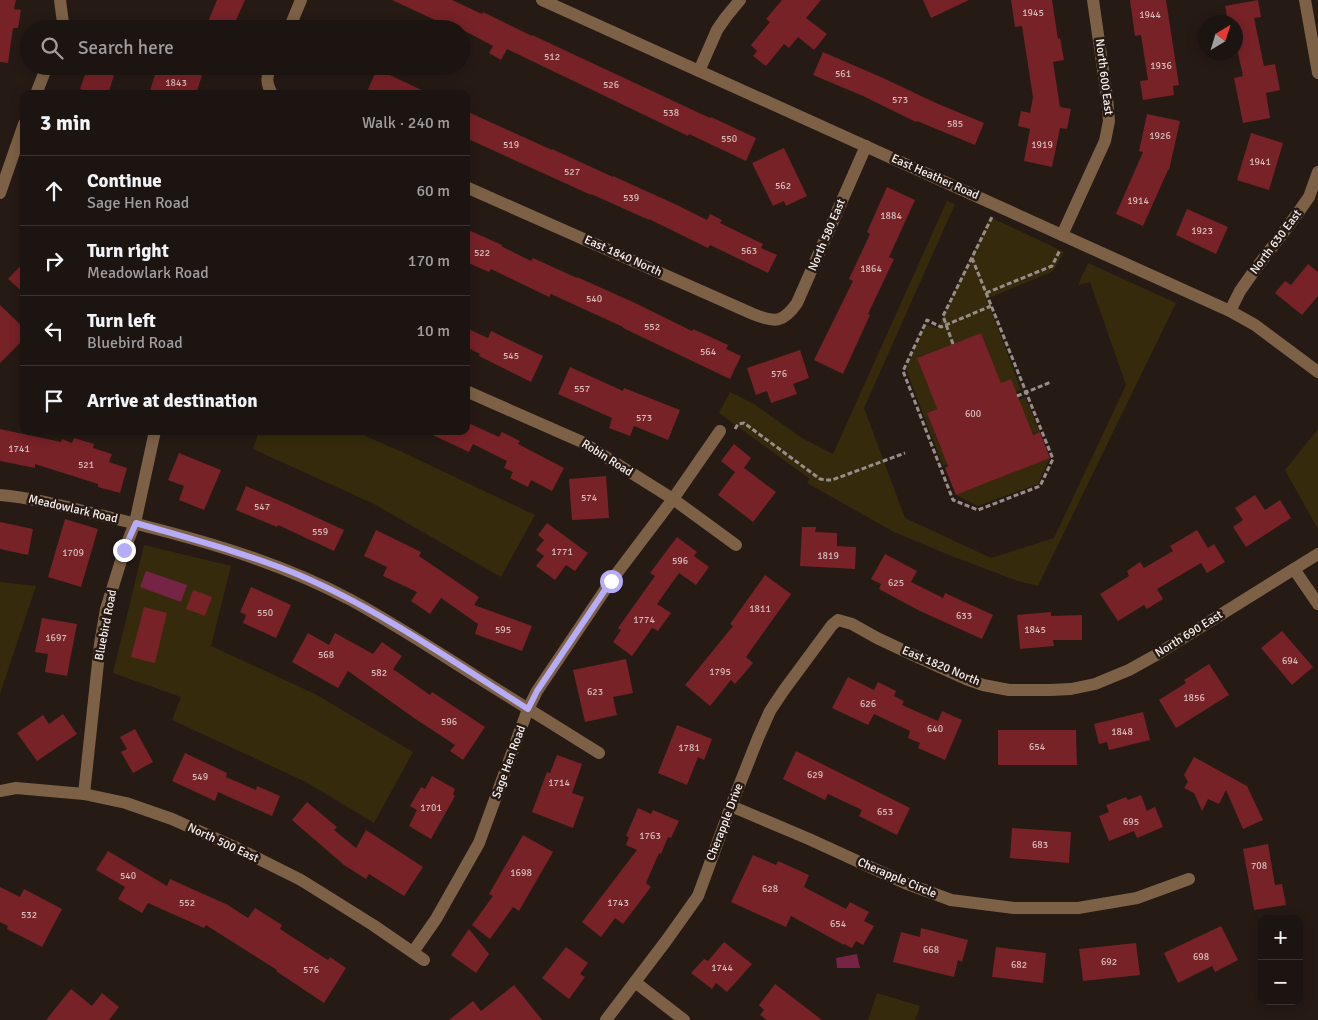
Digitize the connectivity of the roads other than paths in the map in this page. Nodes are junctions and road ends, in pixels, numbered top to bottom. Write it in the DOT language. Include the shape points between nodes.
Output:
graph roads {
  1 [pos="60,0"];
  2 [pos="301,0"];
  3 [pos="542,0"];
  4 [pos="740,0"];
  5 [pos="1093,0"];
  6 [pos="1304,0"];
  7 [pos="63,20"];
  8 [pos="293,20"];
  9 [pos="699,71"];
  10 [pos="1318,74"];
  11 [pos="43,75"];
  12 [pos="268,75"];
  13 [pos="269,89"];
  14 [pos="38,90"];
  15 [pos="20,136"];
  16 [pos="866,146"];
  17 [pos="1318,172"];
  18 [pos="470,188"];
  19 [pos="0,193"];
  20 [pos="1062,235"];
  21 [pos="1230,311"];
  22 [pos="781,320"];
  23 [pos="1318,372"];
  24 [pos="470,392"];
  25 [pos="720,431"];
  26 [pos="153,435"];
  27 [pos="0,495"];
  28 [pos="673,499"];
  29 [pos="136,523"];
  30 [pos="736,545"];
  31 [pos="1318,554"];
  32 [pos="1294,569"];
  33 [pos="1318,604"];
  34 [pos="838,620"];
  35 [pos="1050,690"];
  36 [pos="528,709"];
  37 [pos="599,753"];
  38 [pos="0,791"];
  39 [pos="84,794"];
  40 [pos="731,806"];
  41 [pos="1190,880"];
  42 [pos="413,952"];
  43 [pos="424,960"];
  44 [pos="635,982"];
  45 [pos="606,1020"];
  46 [pos="684,1020"];
  1 -- 7 [label="street"];
  2 -- 8 [label="street"];
  3 -- 9 [label="street, East Heather Road"];
  4 -- 9 [label="street" via="717,30"];
  5 -- 20 [label="street, North 600 East" via="1109,121 1105,141"];
  6 -- 10 [label="street"];
  9 -- 16 [label="street, East Heather Road"];
  11 -- 14 [label="street"];
  12 -- 13 [label="street"];
  15 -- 19 [label="street"];
  16 -- 20 [label="street, East Heather Road"];
  16 -- 22 [label="street, North 580 East" via="797,303"];
  17 -- 21 [label="street, North 630 East" via="1296,217 1254,271"];
  18 -- 22 [label="street, East 1840 North" via="753,314"];
  20 -- 21 [label="street, East Heather Road"];
  21 -- 23 [label="street, East Heather Road"];
  24 -- 28 [label="street, Robin Road" via="582,442"];
  25 -- 28 [label="street, Sage Hen Road"];
  26 -- 29 [label="street, Bluebird Road"];
  27 -- 29 [label="street, Meadowlark Road"];
  28 -- 30 [label="street, Robin Road"];
  28 -- 36 [label="street, Sage Hen Road" via="611,581"];
  29 -- 36 [label="street, Meadowlark Road" via="236,551 299,575 410,634"];
  29 -- 39 [label="street, Bluebird Road" via="106,609"];
  31 -- 32 [label="street, North 690 East"];
  32 -- 33 [label="street"];
  32 -- 35 [label="street, North 690 East" via="1128,670 1096,684"];
  34 -- 35 [label="street, East 1820 North" via="966,679 1009,690"];
  34 -- 40 [label="street, Cherapple Drive" via="770,711"];
  36 -- 37 [label="street, Meadowlark Road"];
  36 -- 42 [label="street, Sage Hen Road" via="479,843 436,919"];
  38 -- 39 [label="street, North 500 East" via="16,788"];
  39 -- 42 [label="street, North 500 East" via="131,804 240,849 301,880"];
  40 -- 41 [label="street, Cherapple Circle" via="951,900 1014,908 1078,908 1136,898"];
  40 -- 44 [label="street, Cherapple Drive" via="698,896"];
  42 -- 43 [label="street, North 500 East"];
  44 -- 45 [label="street, Cherapple Drive"];
  44 -- 46 [label="street"];
}
